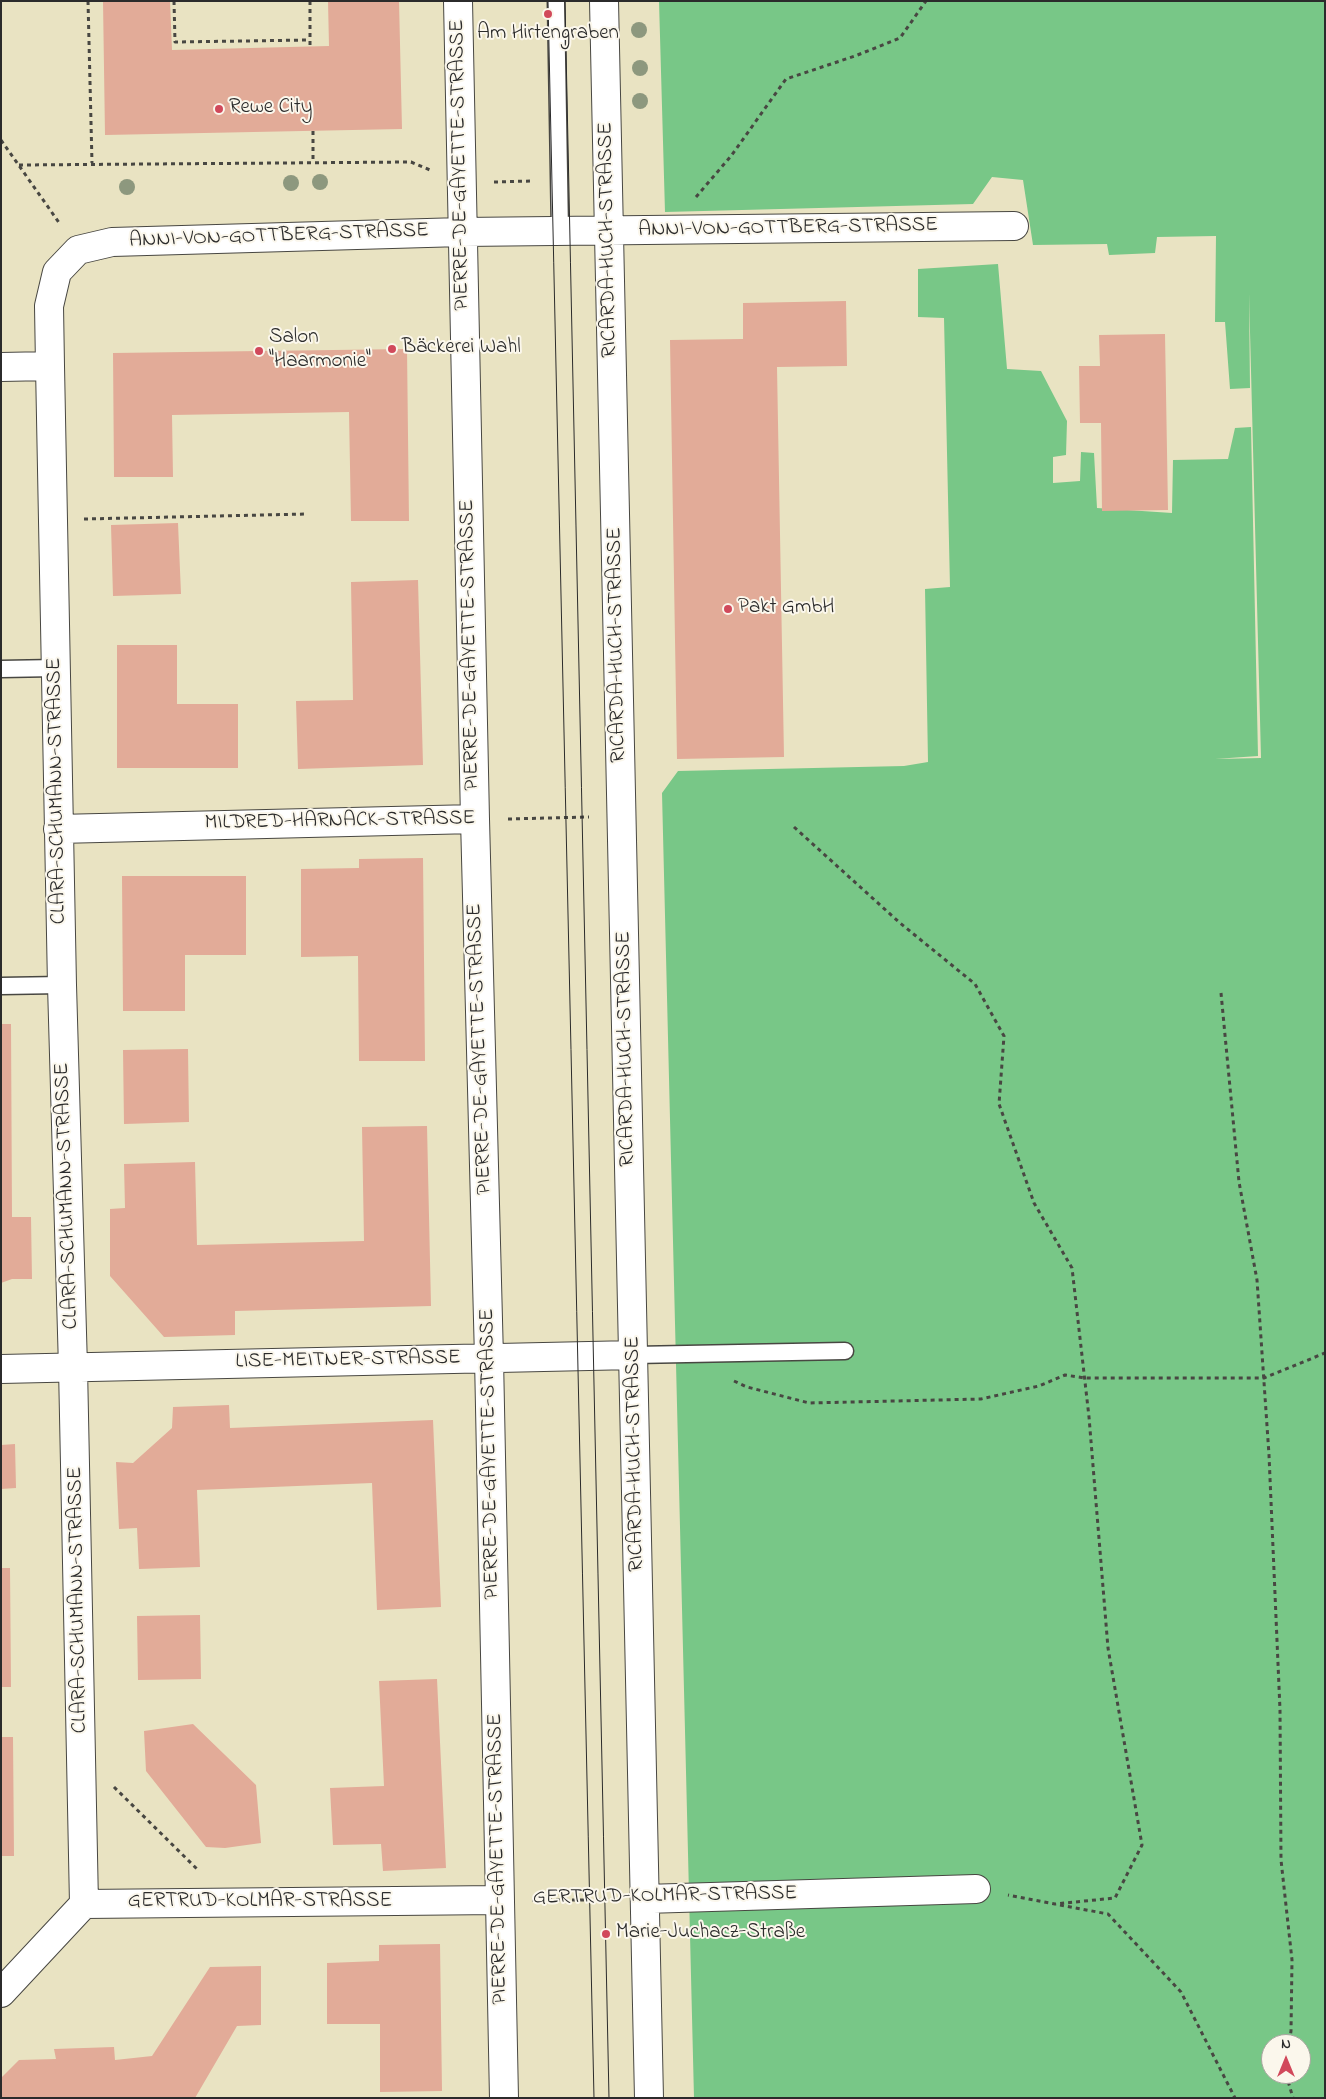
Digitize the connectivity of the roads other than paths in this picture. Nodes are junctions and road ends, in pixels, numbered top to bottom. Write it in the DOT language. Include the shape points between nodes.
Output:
graph roads {
  1 [pos="458,1"];
  2 [pos="556,1"];
  3 [pos="604,1"];
  4 [pos="1014,226"];
  5 [pos="609,230"];
  6 [pos="560,231"];
  7 [pos="462,232"];
  8 [pos="1,366"];
  9 [pos="50,366"];
  10 [pos="56,668"];
  11 [pos="1,669"];
  12 [pos="475,819"];
  13 [pos="58,829"];
  14 [pos="62,984"];
  15 [pos="1,986"];
  16 [pos="844,1351"];
  17 [pos="634,1355"];
  18 [pos="490,1358"];
  19 [pos="73,1367"];
  20 [pos="1,1369"];
  21 [pos="976,1890"];
  22 [pos="645,1899"];
  23 [pos="499,1900"];
  24 [pos="84,1904"];
  25 [pos="1,1992"];
  26 [pos="504,2098"];
  27 [pos="649,2098"];
  1 -- 7 [label="street, PIERRE-DE-GAYETTE-STRASSE"];
  2 -- 6 [label="lane"];
  3 -- 5 [label="street, RICARDA-HUCH-STRASSE"];
  4 -- 5 [label="street, ANNI-VON-GOTTBERG-STRASSE"];
  5 -- 6 [label="street, ANNI-VON-GOTTBERG-STRASSE"];
  5 -- 17 [label="street, RICARDA-HUCH-STRASSE"];
  6 -- 7 [label="street, ANNI-VON-GOTTBERG-STRASSE"];
  7 -- 9 [label="street, ANNI-VON-GOTTBERG-STRASSE" via="112,242 78,250 57,272 49,306"];
  7 -- 12 [label="street, PIERRE-DE-GAYETTE-STRASSE"];
  8 -- 9 [label="street"];
  9 -- 10 [label="street, CLARA-SCHUMANN-STRASSE"];
  10 -- 11 [label="lane"];
  10 -- 13 [label="street, CLARA-SCHUMANN-STRASSE"];
  12 -- 13 [label="street, MILDRED-HARNACK-STRASSE"];
  12 -- 18 [label="street, PIERRE-DE-GAYETTE-STRASSE"];
  13 -- 14 [label="street, CLARA-SCHUMANN-STRASSE"];
  14 -- 15 [label="lane"];
  14 -- 19 [label="street, CLARA-SCHUMANN-STRASSE"];
  16 -- 17 [label="lane, LISE-MEITNER-STRASSE"];
  17 -- 18 [label="street, LISE-MEITNER-STRASSE"];
  17 -- 22 [label="street, RICARDA-HUCH-STRASSE"];
  18 -- 19 [label="street, LISE-MEITNER-STRASSE"];
  18 -- 23 [label="street, PIERRE-DE-GAYETTE-STRASSE"];
  19 -- 20 [label="street, LISE-MEITNER-STRASSE"];
  19 -- 24 [label="street, CLARA-SCHUMANN-STRASSE"];
  21 -- 22 [label="street, GERTRUD-KOLMAR-STRASSE"];
  22 -- 27 [label="street, RICARDA-HUCH-STRASSE"];
  23 -- 24 [label="street, GERTRUD-KOLMAR-STRASSE"];
  23 -- 26 [label="street, PIERRE-DE-GAYETTE-STRASSE"];
  24 -- 25 [label="street"];
}
